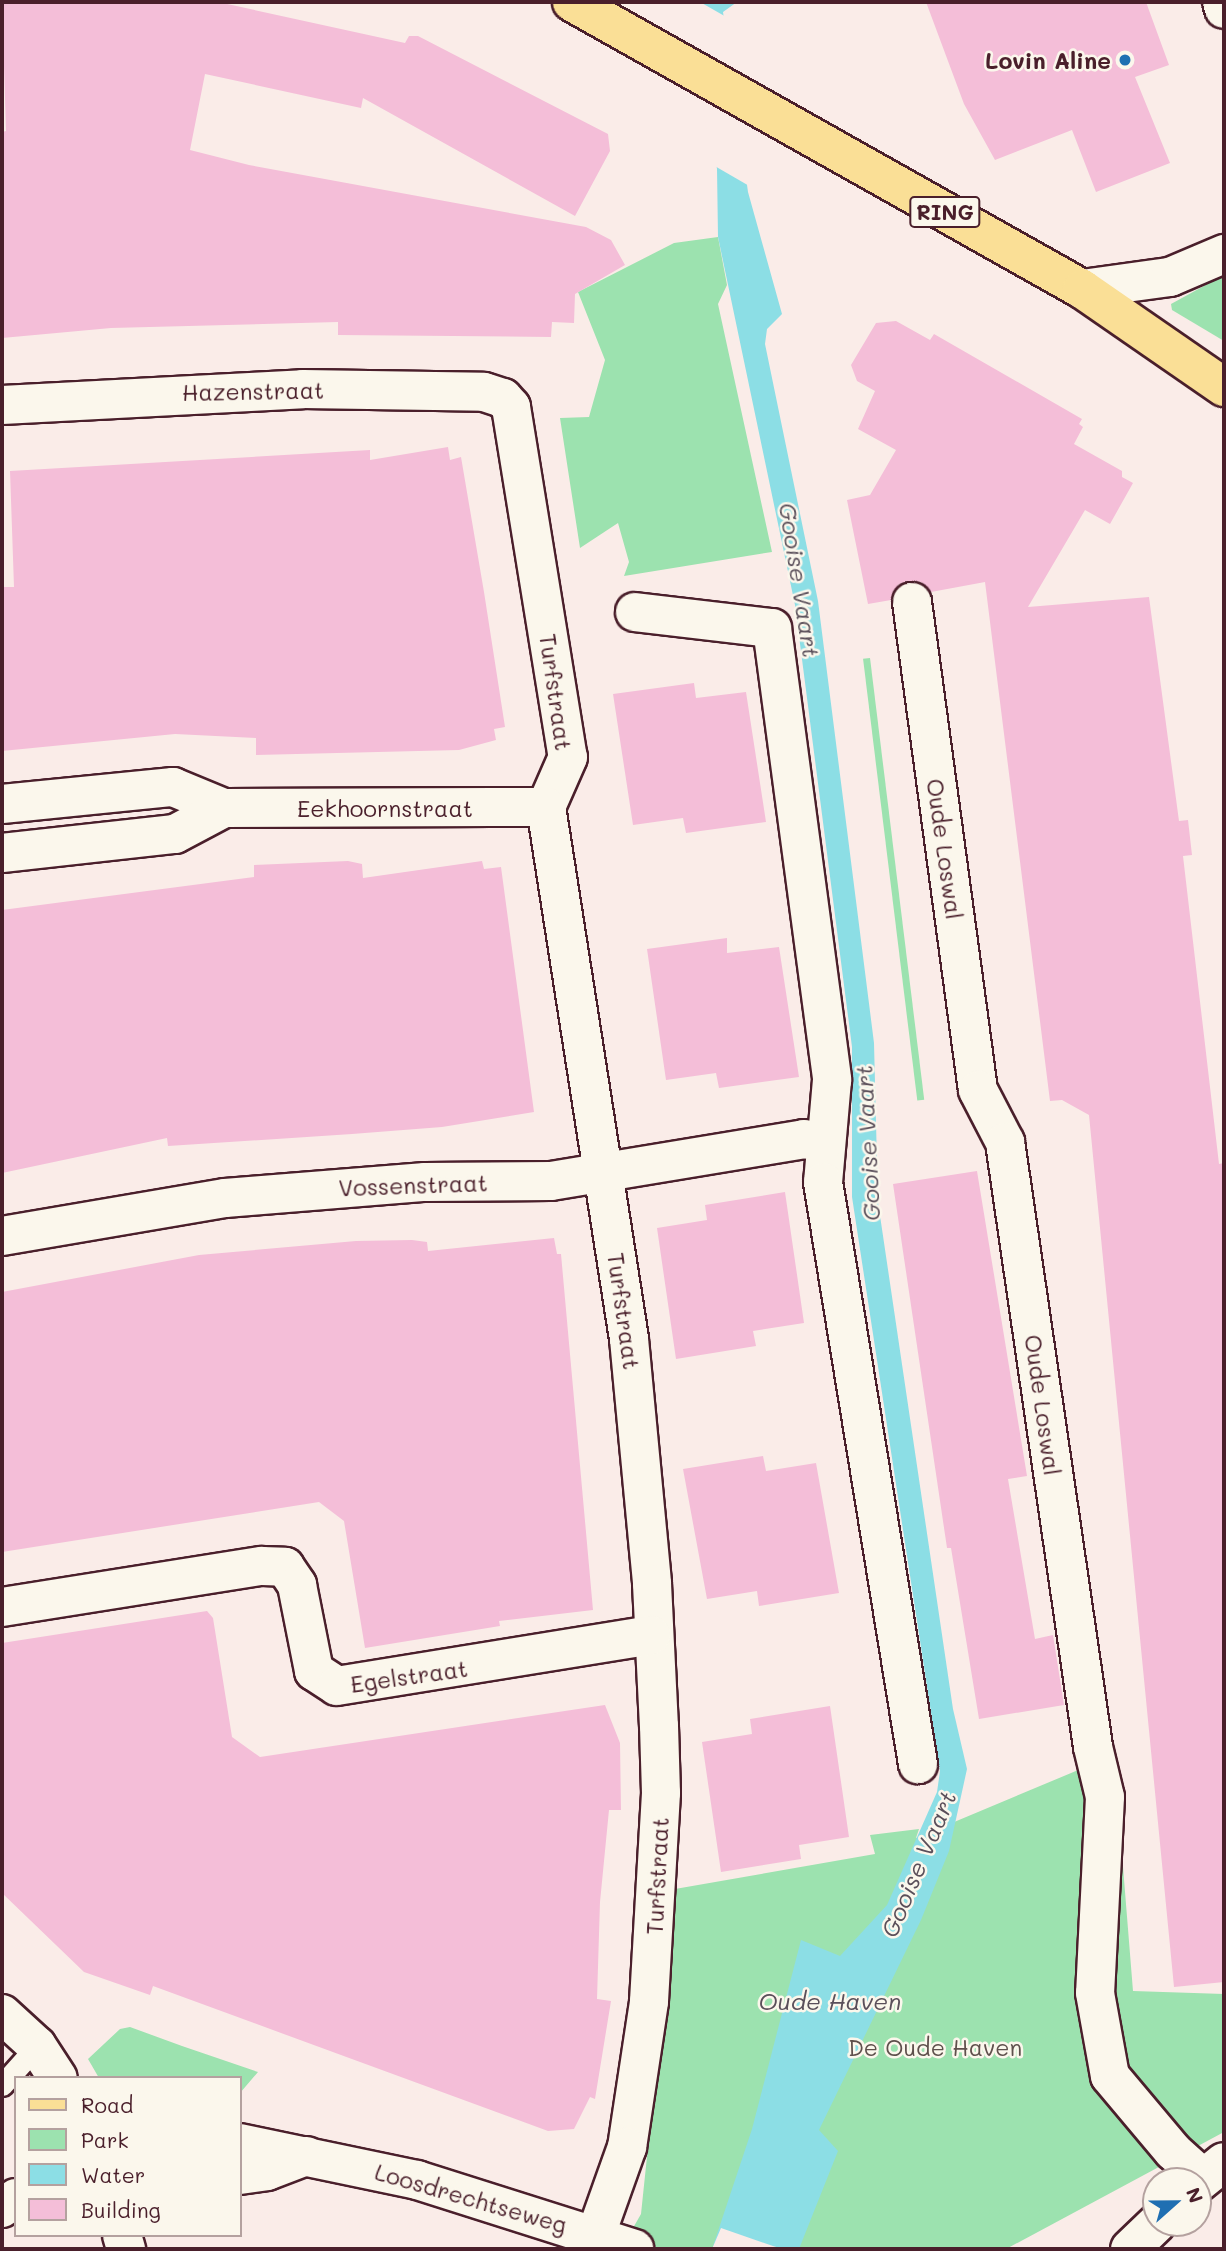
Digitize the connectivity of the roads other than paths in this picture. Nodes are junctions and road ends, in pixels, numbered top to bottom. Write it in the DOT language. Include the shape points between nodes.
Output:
graph roads {
  1 [pos="572,2"];
  2 [pos="1222,2"];
  3 [pos="1224,9"];
  4 [pos="1224,254"];
  5 [pos="1082,289"];
  6 [pos="1224,387"];
  7 [pos="503,398"];
  8 [pos="2,405"];
  9 [pos="912,602"];
  10 [pos="635,612"];
  11 [pos="2,804"];
  12 [pos="546,807"];
  13 [pos="224,808"];
  14 [pos="2,853"];
  15 [pos="824,1142"];
  16 [pos="604,1172"];
  17 [pos="2,1236"];
  18 [pos="2,1607"];
  19 [pos="652,1635"];
  20 [pos="918,1764"];
  21 [pos="2,2014"];
  22 [pos="37,2046"];
  23 [pos="57,2076"];
  24 [pos="2,2085"];
  25 [pos="242,2143"];
  26 [pos="306,2156"];
  27 [pos="1197,2167"];
  28 [pos="242,2175"];
  29 [pos="596,2234"];
  30 [pos="634,2249"];
  1 -- 5 [label="main road, RING"];
  2 -- 3 [label="street"];
  4 -- 5 [label="street" via="1170,277"];
  5 -- 6 [label="main road, RING"];
  7 -- 8 [label="street, Hazenstraat" via="484,392 303,389 177,392"];
  7 -- 12 [label="street, Turfstraat" via="515,420 568,757"];
  9 -- 27 [label="street, Oude Loswal" via="978,1090 1005,1142 1093,1747 1105,1797 1095,1993 1110,2076 1173,2151"];
  10 -- 15 [label="street" via="772,628 832,1080"];
  11 -- 13 [label="street, Eekhoornstraat" via="173,787"];
  12 -- 13 [label="street, Eekhoornstraat"];
  12 -- 16 [label="street, Turfstraat"];
  13 -- 14 [label="street, Eekhoornstraat" via="175,834"];
  15 -- 16 [label="street, Vossenstraat" via="804,1139"];
  15 -- 20 [label="street" via="823,1182"];
  16 -- 17 [label="street, Vossenstraat" via="551,1181 425,1182 225,1198"];
  16 -- 19 [label="street, Turfstraat" via="629,1339 652,1584"];
  18 -- 19 [label="street, Egelstraat" via="262,1566 285,1567 297,1586 314,1671 337,1686"];
  19 -- 29 [label="street, Turfstraat" via="661,1793 649,2002 627,2147"];
  21 -- 22 [label="street"];
  22 -- 23 [label="street"];
  22 -- 24 [label="lane"];
  25 -- 26 [label="street, Loosdrechtseweg"];
  26 -- 28 [label="street"];
  26 -- 29 [label="street, Loosdrechtseweg" via="417,2180"];
  29 -- 30 [label="street, Loosdrechtseweg"];
}
